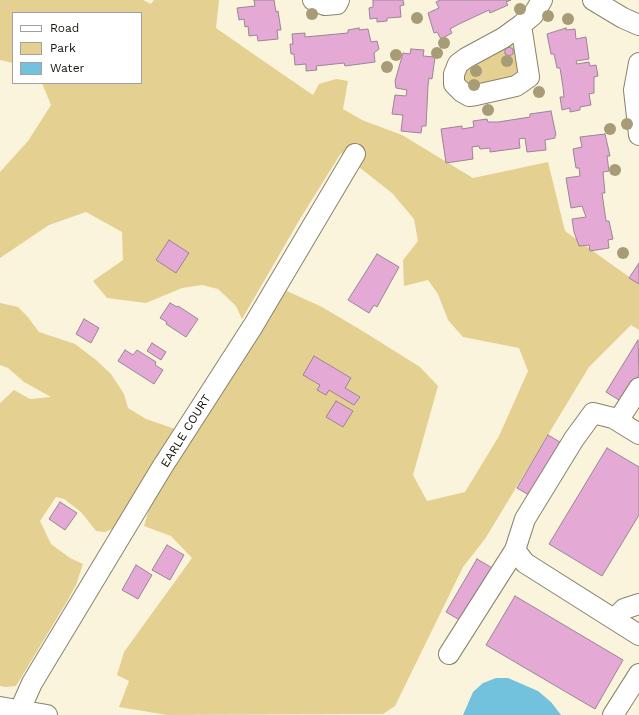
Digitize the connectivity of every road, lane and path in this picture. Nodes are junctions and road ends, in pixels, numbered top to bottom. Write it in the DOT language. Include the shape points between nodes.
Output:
graph roads {
  1 [pos="313,0"];
  2 [pos="339,0"];
  3 [pos="542,0"];
  4 [pos="593,0"];
  5 [pos="521,25"];
  6 [pos="639,25"];
  7 [pos="639,63"];
  8 [pos="639,135"];
  9 [pos="355,154"];
  10 [pos="639,388"];
  11 [pos="618,421"];
  12 [pos="639,434"];
  13 [pos="514,550"];
  14 [pos="639,604"];
  15 [pos="614,619"];
  16 [pos="639,635"];
  17 [pos="449,654"];
  18 [pos="639,674"];
  19 [pos="0,707"];
  20 [pos="20,710"];
  21 [pos="47,715"];
  22 [pos="613,715"];
  1 -- 2 [label="street" via="325,5 337,4"];
  3 -- 5 [label="street" via="533,15"];
  4 -- 6 [label="street"];
  7 -- 8 [label="street" via="634,90"];
  9 -- 20 [label="street, EARLE COURT" via="32,683"];
  10 -- 11 [label="street"];
  11 -- 12 [label="street"];
  11 -- 13 [label="street" via="593,413 574,438 526,519"];
  13 -- 15 [label="street" via="525,564"];
  13 -- 17 [label="street"];
  14 -- 15 [label="street" via="624,609"];
  15 -- 16 [label="street"];
  18 -- 22 [label="street"];
  19 -- 20 [label="street"];
  20 -- 21 [label="street"];
}
